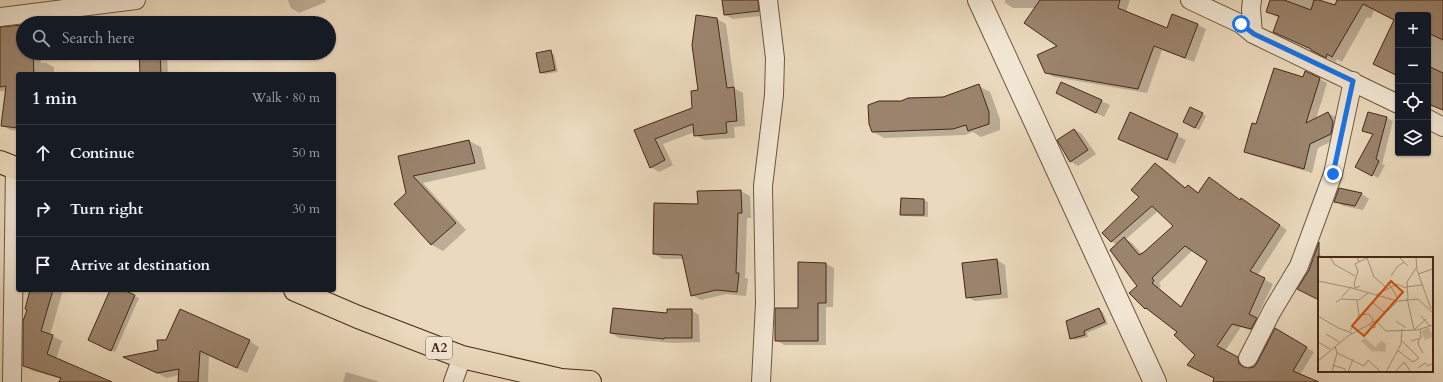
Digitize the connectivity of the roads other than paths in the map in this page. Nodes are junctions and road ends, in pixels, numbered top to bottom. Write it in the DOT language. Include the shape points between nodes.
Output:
graph roads {
  1 [pos="136,0"];
  2 [pos="768,0"];
  3 [pos="979,0"];
  4 [pos="1190,0"];
  5 [pos="1252,0"];
  6 [pos="110,2"];
  7 [pos="0,17"];
  8 [pos="1254,34"];
  9 [pos="1353,81"];
  10 [pos="1395,102"];
  11 [pos="1430,120"];
  12 [pos="1443,127"];
  13 [pos="11,166"];
  14 [pos="300,292"];
  15 [pos="462,357"];
  16 [pos="1248,358"];
  17 [pos="12,382"];
  18 [pos="453,382"];
  19 [pos="590,382"];
  20 [pos="761,382"];
  21 [pos="1155,382"];
  1 -- 6 [label="street"];
  2 -- 20 [label="street" via="775,58 774,95 763,186 765,303"];
  3 -- 21 [label="street"];
  4 -- 8 [label="street" via="1241,24"];
  5 -- 8 [label="street"];
  6 -- 7 [label="street"];
  8 -- 9 [label="street"];
  9 -- 10 [label="street"];
  9 -- 16 [label="street" via="1333,174 1299,266"];
  11 -- 12 [label="street"];
  13 -- 17 [label="street"];
  14 -- 15 [label="main road, A2"];
  15 -- 18 [label="street"];
  15 -- 19 [label="main road, A2" via="561,380"];
}
